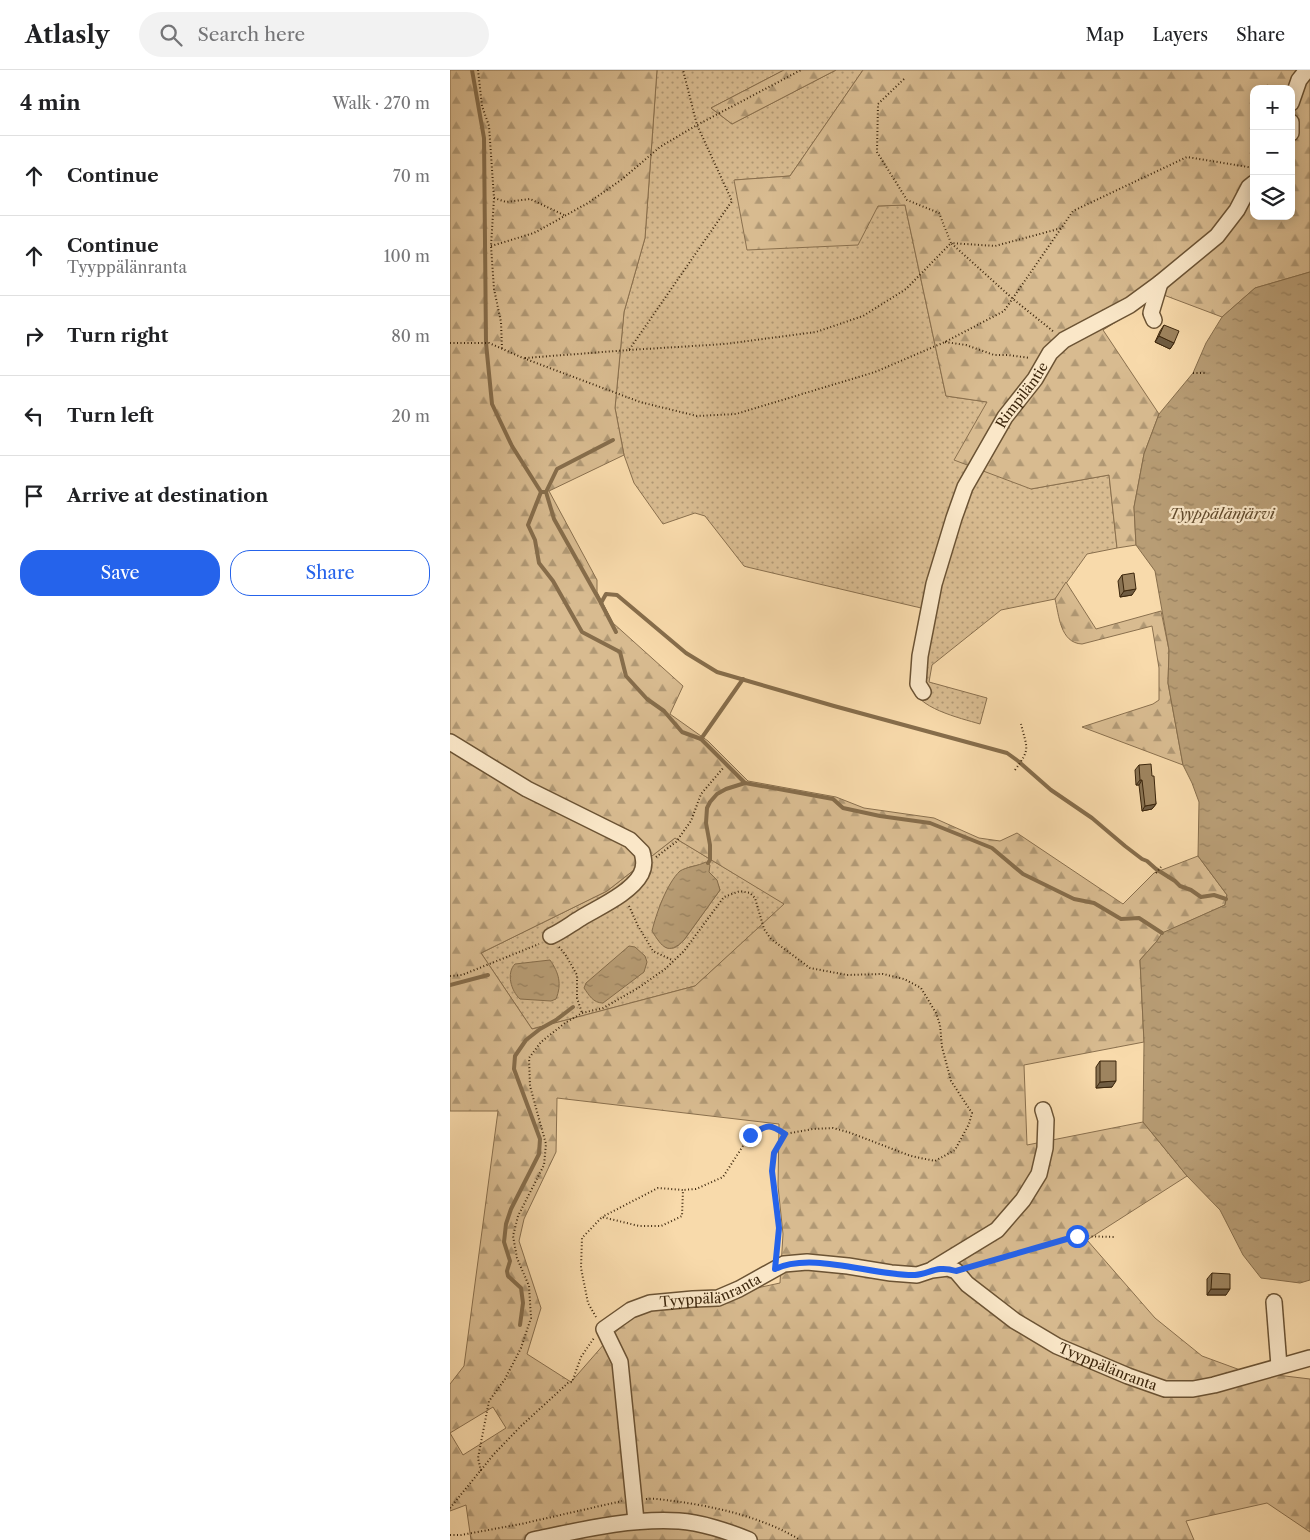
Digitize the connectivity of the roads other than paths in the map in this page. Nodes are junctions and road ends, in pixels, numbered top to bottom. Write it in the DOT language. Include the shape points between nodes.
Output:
graph roads {
  1 [pos="1307,70"];
  2 [pos="1295,92"];
  3 [pos="1250,186"];
  4 [pos="1160,283"];
  5 [pos="1154,320"];
  6 [pos="923,692"];
  7 [pos="450,742"];
  8 [pos="551,936"];
  9 [pos="1043,1110"];
  10 [pos="932,1270"];
  11 [pos="1274,1302"];
  12 [pos="1310,1358"];
  13 [pos="1279,1366"];
  14 [pos="636,1521"];
  15 [pos="533,1540"];
  16 [pos="749,1540"];
  1 -- 2 [label="street"];
  3 -- 4 [label="street, Rimpiläntie" via="1217,236"];
  4 -- 5 [label="street" via="1151,313"];
  4 -- 6 [label="street, Rimpiläntie" via="1130,305 1064,340 1050,353 1035,379 1005,417 965,487 934,584 920,656 918,684"];
  7 -- 8 [label="street" via="527,789 630,840 642,852 644,866 629,888"];
  9 -- 10 [label="street" via="1045,1148 1039,1174 1024,1200 997,1230"];
  10 -- 13 [label="street, Tyyppälänranta" via="948,1268 956,1271 1015,1321 1057,1346 1165,1389 1214,1385"];
  10 -- 14 [label="street, Tyyppälänranta" via="917,1275 807,1262 784,1264 718,1298 650,1303 631,1310 604,1329 620,1362"];
  11 -- 13 [label="street"];
  12 -- 13 [label="street, Tyyppälänranta"];
  14 -- 15 [label="street"];
  14 -- 16 [label="street" via="680,1521 729,1531"];
}
